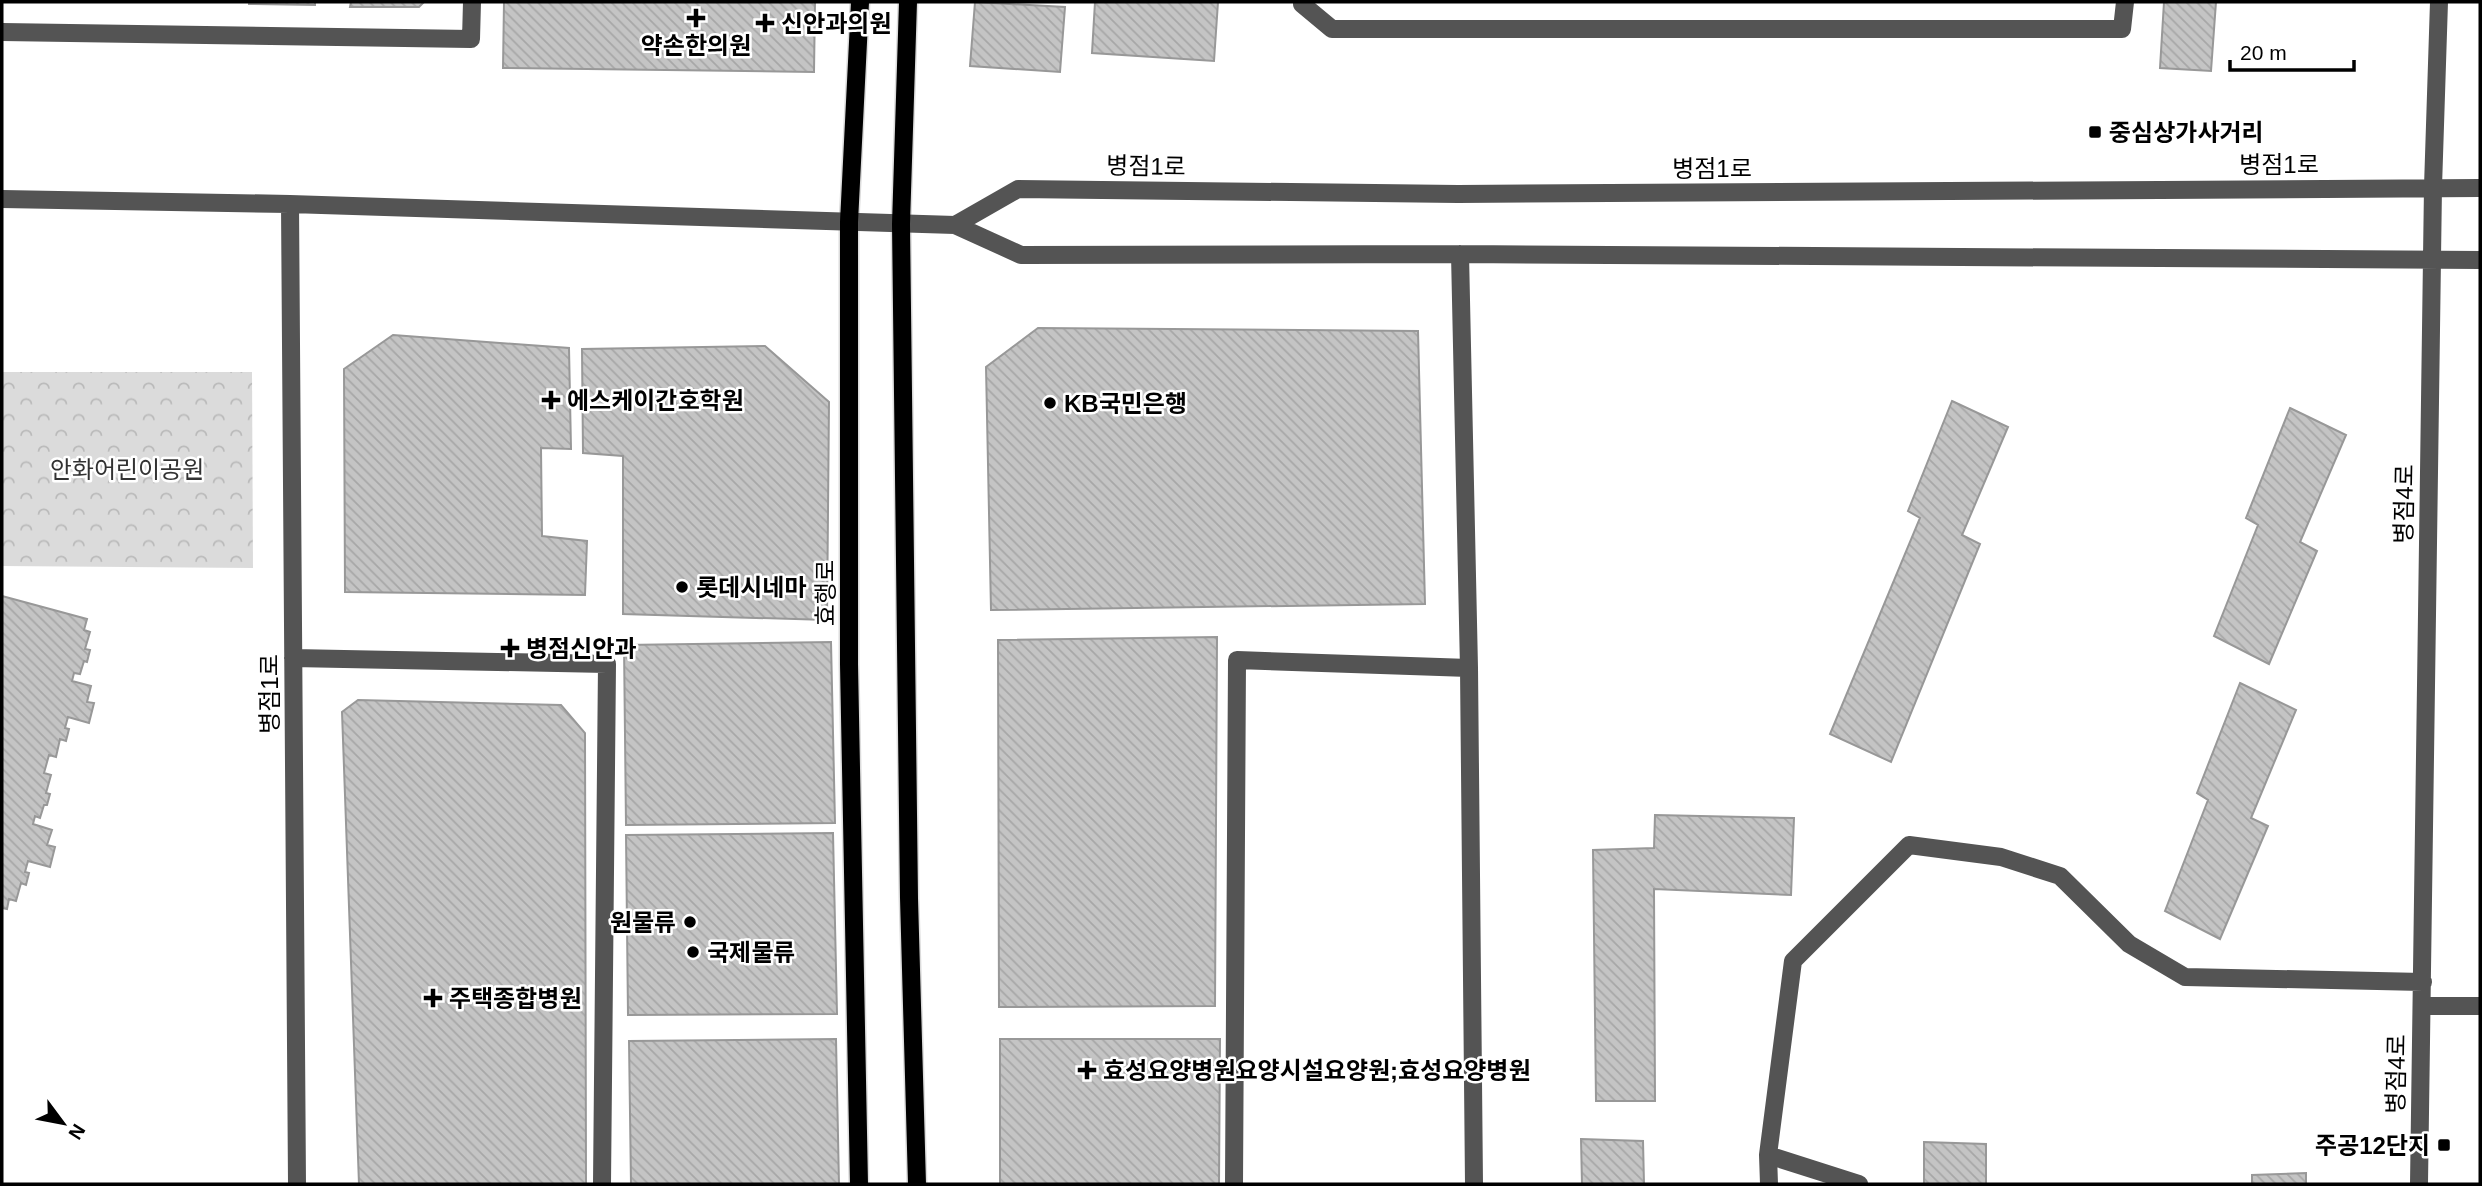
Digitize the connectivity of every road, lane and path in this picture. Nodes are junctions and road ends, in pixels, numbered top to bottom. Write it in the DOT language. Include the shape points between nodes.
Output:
graph roads {
  1 [pos="472,2"];
  2 [pos="860,2"];
  3 [pos="908,2"];
  4 [pos="1302,2"];
  5 [pos="2124,2"];
  6 [pos="2439,2"];
  7 [pos="2,32"];
  8 [pos="2433,187"];
  9 [pos="2480,188"];
  10 [pos="2,199"];
  11 [pos="290,204"];
  12 [pos="849,222"];
  13 [pos="901,224"];
  14 [pos="955,225"];
  15 [pos="1460,254"];
  16 [pos="2480,260"];
  17 [pos="2431,261"];
  18 [pos="293,658"];
  19 [pos="1469,668"];
  20 [pos="2423,982"];
  21 [pos="2422,1006"];
  22 [pos="2480,1006"];
  23 [pos="1768,1155"];
  24 [pos="297,1184"];
  25 [pos="602,1184"];
  26 [pos="859,1184"];
  27 [pos="917,1184"];
  28 [pos="1234,1184"];
  29 [pos="1474,1184"];
  30 [pos="1769,1184"];
  31 [pos="1859,1184"];
  32 [pos="2419,1184"];
  1 -- 7 [label="street" via="471,39"];
  2 -- 12 [label="main road, 효행로"];
  3 -- 13 [label="main road"];
  4 -- 5 [label="street" via="1332,29 2122,29"];
  6 -- 8 [label="street, 병점4로"];
  8 -- 9 [label="street, 병점1로"];
  8 -- 14 [label="street, 병점1로" via="1472,194 1018,188"];
  8 -- 17 [label="street, 병점4로"];
  10 -- 11 [label="street"];
  11 -- 12 [label="street"];
  11 -- 18 [label="street, 병점1로"];
  12 -- 13 [label="street"];
  12 -- 26 [label="main road, 효행로" via="849,664"];
  13 -- 14 [label="street"];
  13 -- 27 [label="main road"];
  14 -- 15 [label="street" via="1021,255"];
  15 -- 17 [label="street"];
  15 -- 19 [label="street"];
  16 -- 17 [label="street"];
  17 -- 20 [label="street, 병점4로"];
  18 -- 24 [label="street, 병점1로"];
  18 -- 25 [label="street" via="607,664"];
  19 -- 28 [label="street" via="1237,660"];
  19 -- 29 [label="street"];
  20 -- 21 [label="street, 병점4로"];
  20 -- 23 [label="street" via="2185,977 2129,944 2060,876 2001,857 1909,845 1793,961"];
  21 -- 22 [label="street, 병점4로"];
  21 -- 32 [label="street, 병점4로"];
  23 -- 30 [label="street"];
  23 -- 31 [label="street"];
}
